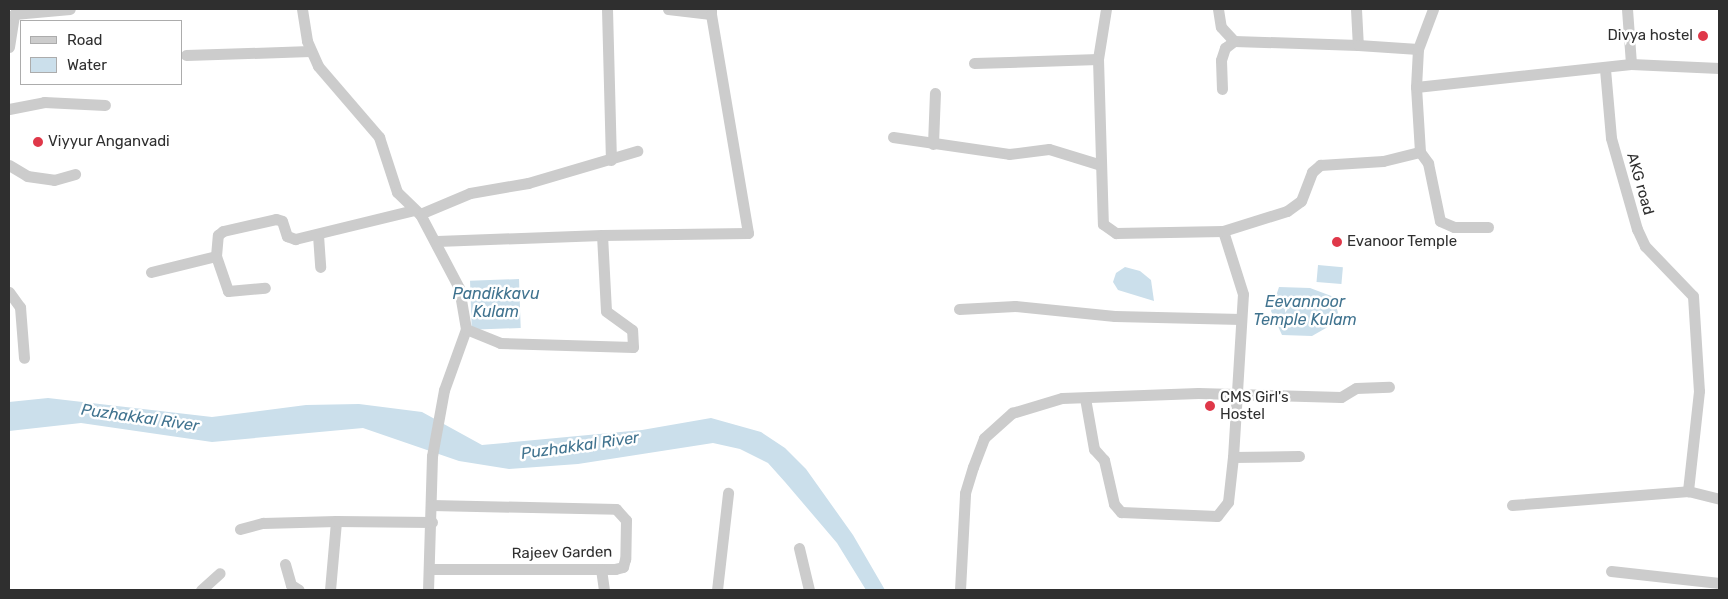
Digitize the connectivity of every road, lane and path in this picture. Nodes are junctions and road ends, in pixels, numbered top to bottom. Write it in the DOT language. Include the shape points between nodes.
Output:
graph roads {
  1 [pos="70,9"];
  2 [pos="302,9"];
  3 [pos="607,9"];
  4 [pos="668,9"];
  5 [pos="1106,9"];
  6 [pos="1218,9"];
  7 [pos="1356,9"];
  8 [pos="1434,9"];
  9 [pos="1627,9"];
  10 [pos="15,11"];
  11 [pos="711,12"];
  12 [pos="1234,41"];
  13 [pos="1358,45"];
  14 [pos="9,47"];
  15 [pos="1418,49"];
  16 [pos="310,51"];
  17 [pos="186,55"];
  18 [pos="1098,59"];
  19 [pos="974,63"];
  20 [pos="1631,64"];
  21 [pos="1719,68"];
  22 [pos="1605,69"];
  23 [pos="1416,87"];
  24 [pos="1222,89"];
  25 [pos="935,93"];
  26 [pos="105,105"];
  27 [pos="9,109"];
  28 [pos="893,137"];
  29 [pos="934,144"];
  30 [pos="637,151"];
  31 [pos="1420,152"];
  32 [pos="611,160"];
  33 [pos="9,165"];
  34 [pos="1101,165"];
  35 [pos="74,174"];
  36 [pos="417,212"];
  37 [pos="1488,227"];
  38 [pos="1222,231"];
  39 [pos="318,235"];
  40 [pos="602,236"];
  41 [pos="437,241"];
  42 [pos="216,256"];
  43 [pos="320,267"];
  44 [pos="151,272"];
  45 [pos="265,288"];
  46 [pos="9,292"];
  47 [pos="958,309"];
  48 [pos="1241,319"];
  49 [pos="466,329"];
  50 [pos="24,358"];
  51 [pos="1389,387"];
  52 [pos="1235,394"];
  53 [pos="1085,398"];
  54 [pos="1299,456"];
  55 [pos="1233,457"];
  56 [pos="1688,490"];
  57 [pos="728,494"];
  58 [pos="1719,499"];
  59 [pos="431,505"];
  60 [pos="1512,505"];
  61 [pos="336,521"];
  62 [pos="432,522"];
  63 [pos="240,529"];
  64 [pos="799,548"];
  65 [pos="285,564"];
  66 [pos="432,569"];
  67 [pos="601,569"];
  68 [pos="1611,571"];
  69 [pos="220,573"];
  70 [pos="1719,583"];
  71 [pos="201,590"];
  72 [pos="299,590"];
  73 [pos="330,590"];
  74 [pos="428,590"];
  75 [pos="604,590"];
  76 [pos="717,590"];
  77 [pos="809,590"];
  78 [pos="960,590"];
  1 -- 10 [label="street"];
  2 -- 16 [label="street"];
  3 -- 32 [label="street"];
  4 -- 11 [label="street"];
  5 -- 18 [label="street"];
  6 -- 12 [label="street" via="1221,27"];
  7 -- 13 [label="street"];
  8 -- 15 [label="street"];
  9 -- 20 [label="street"];
  10 -- 14 [label="street"];
  11 -- 40 [label="street" via="731,114 748,232"];
  12 -- 13 [label="street"];
  12 -- 24 [label="street" via="1221,60"];
  13 -- 15 [label="street"];
  15 -- 23 [label="street"];
  16 -- 17 [label="street"];
  16 -- 36 [label="street" via="379,137 397,192"];
  18 -- 19 [label="street"];
  18 -- 34 [label="street"];
  20 -- 21 [label="street"];
  20 -- 22 [label="street"];
  22 -- 23 [label="street"];
  22 -- 56 [label="street, AKG road" via="1611,138 1637,229 1645,246 1688,288 1699,341 1699,391"];
  23 -- 31 [label="street"];
  25 -- 29 [label="street"];
  26 -- 27 [label="street" via="44,102"];
  28 -- 29 [label="street"];
  29 -- 34 [label="street" via="1009,154 1048,149"];
  30 -- 32 [label="street"];
  31 -- 37 [label="street" via="1428,163 1440,221 1454,227"];
  31 -- 38 [label="street" via="1383,160 1320,165 1312,172 1301,201 1286,211"];
  32 -- 36 [label="street" via="470,193"];
  33 -- 35 [label="street" via="27,176 54,180"];
  34 -- 38 [label="street" via="1103,224 1108,231"];
  36 -- 39 [label="street"];
  36 -- 41 [label="street"];
  38 -- 48 [label="street" via="1239,273"];
  39 -- 42 [label="street" via="290,238 282,221 276,220 223,231 218,235"];
  39 -- 43 [label="street"];
  40 -- 41 [label="street"];
  40 -- 49 [label="street" via="606,311 632,330 633,347 500,343"];
  41 -- 49 [label="street" via="459,288"];
  42 -- 44 [label="street"];
  42 -- 45 [label="street" via="228,291"];
  46 -- 50 [label="street" via="20,307"];
  47 -- 48 [label="street" via="1015,306 1115,316"];
  48 -- 52 [label="street"];
  49 -- 59 [label="street" via="439,410 432,456"];
  51 -- 52 [label="street" via="1356,388 1341,397"];
  52 -- 53 [label="street"];
  52 -- 55 [label="street"];
  53 -- 55 [label="street" via="1094,449 1104,460 1114,504 1121,512 1217,516 1228,502"];
  53 -- 78 [label="street" via="1062,398 1012,413 984,438 966,493"];
  54 -- 55 [label="street"];
  56 -- 58 [label="street"];
  56 -- 60 [label="street"];
  57 -- 76 [label="street"];
  59 -- 62 [label="street"];
  59 -- 67 [label="street, Rajeev Garden" via="616,509 626,520 625,559 623,567"];
  61 -- 62 [label="street"];
  61 -- 63 [label="street" via="263,523"];
  61 -- 73 [label="street"];
  62 -- 66 [label="street"];
  64 -- 77 [label="street"];
  65 -- 72 [label="street" via="291,585"];
  66 -- 67 [label="street, Rajeev Garden"];
  66 -- 74 [label="street"];
  67 -- 75 [label="street"];
  68 -- 70 [label="street"];
  69 -- 71 [label="street"];
}
